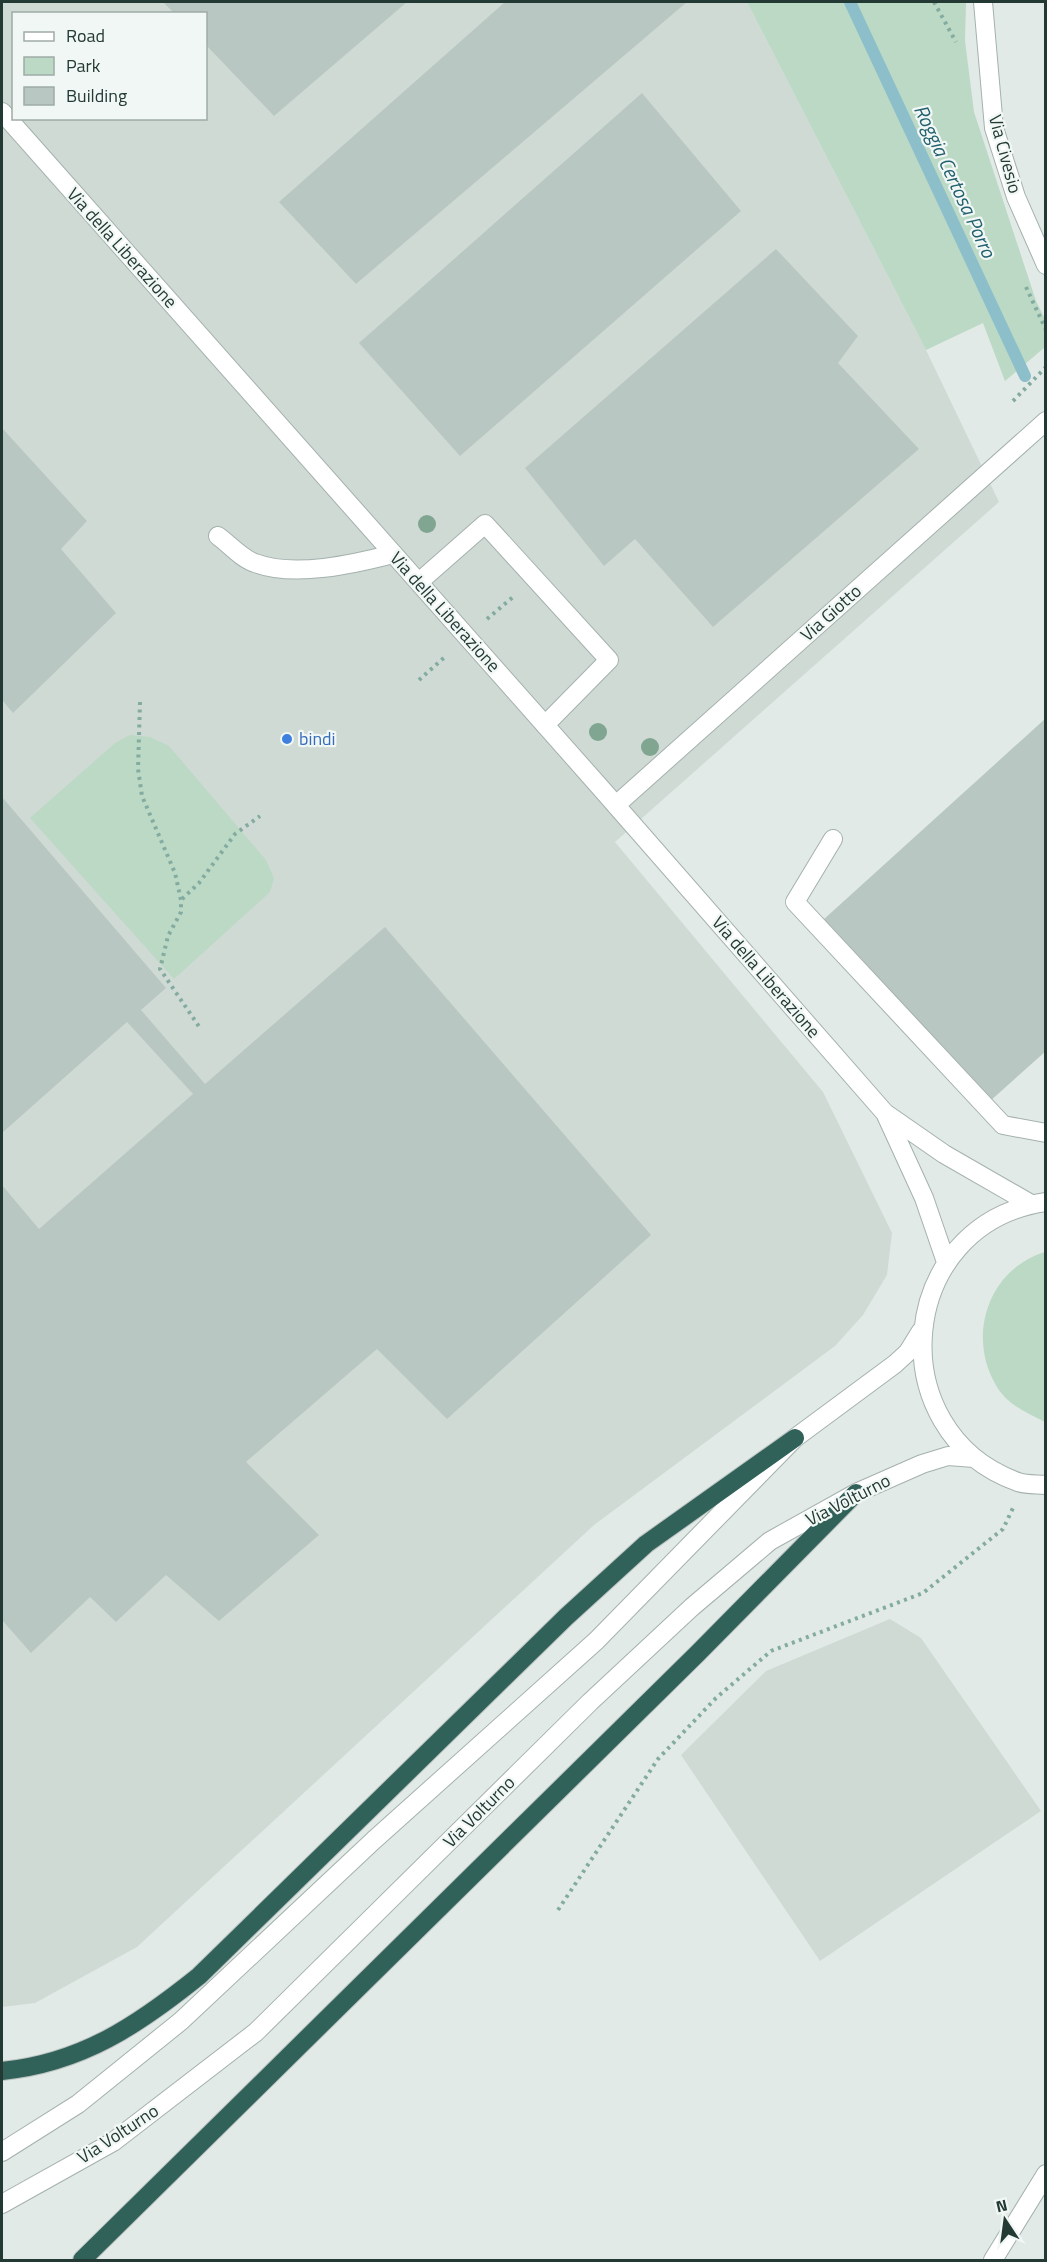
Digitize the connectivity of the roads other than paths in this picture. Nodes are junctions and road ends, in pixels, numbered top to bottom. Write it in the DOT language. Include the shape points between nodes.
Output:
graph roads {
  1 [pos="983,2"];
  2 [pos="2,112"];
  3 [pos="1046,265"];
  4 [pos="1046,421"];
  5 [pos="218,536"];
  6 [pos="393,554"];
  7 [pos="419,582"];
  8 [pos="545,725"];
  9 [pos="616,805"];
  10 [pos="832,839"];
  11 [pos="885,1113"];
  12 [pos="1046,1133"];
  13 [pos="1038,1203"];
  14 [pos="946,1262"];
  15 [pos="921,1330"];
  16 [pos="795,1438"];
  17 [pos="975,1458"];
  18 [pos="1046,1485"];
  19 [pos="856,1494"];
  20 [pos="2,2071"];
  21 [pos="2,2152"];
  22 [pos="1046,2174"];
  23 [pos="2,2204"];
  24 [pos="82,2260"];
  25 [pos="993,2260"];
  1 -- 3 [label="street, Via Civesio" via="994,128 1016,197"];
  2 -- 6 [label="street, Via della Liberazione"];
  4 -- 9 [label="street, Via Giotto"];
  5 -- 6 [label="street" via="255,563 303,570 355,564"];
  6 -- 7 [label="street, Via della Liberazione"];
  7 -- 8 [label="street, Via della Liberazione"];
  7 -- 8 [label="street" via="485,524 609,660"];
  8 -- 9 [label="street, Via della Liberazione"];
  9 -- 11 [label="street, Via della Liberazione"];
  10 -- 12 [label="street" via="795,902 905,1015 1003,1125"];
  11 -- 13 [label="street, Via della Liberazione" via="944,1154"];
  11 -- 14 [label="street, Via della Liberazione" via="924,1198"];
  13 -- 14 [label="street, Via Volturno" via="999,1215 970,1236"];
  14 -- 15 [label="street, Via Volturno" via="924,1310"];
  15 -- 16 [label="street, Via Volturno" via="908,1352 895,1364"];
  15 -- 17 [label="street, Via Volturno" via="922,1365 940,1418"];
  16 -- 20 [label="highway" via="646,1544 199,1976 155,2012 74,2055"];
  16 -- 21 [label="street, Via Volturno" via="596,1641 374,1840 181,2021 78,2104"];
  17 -- 18 [label="street, Via Volturno" via="1019,1482"];
  17 -- 19 [label="street, Via Volturno" via="948,1456"];
  19 -- 23 [label="street, Via Volturno" via="770,1541 692,1607 590,1702 256,2032 113,2142"];
  19 -- 24 [label="highway"];
  22 -- 25 [label="street"];
}
